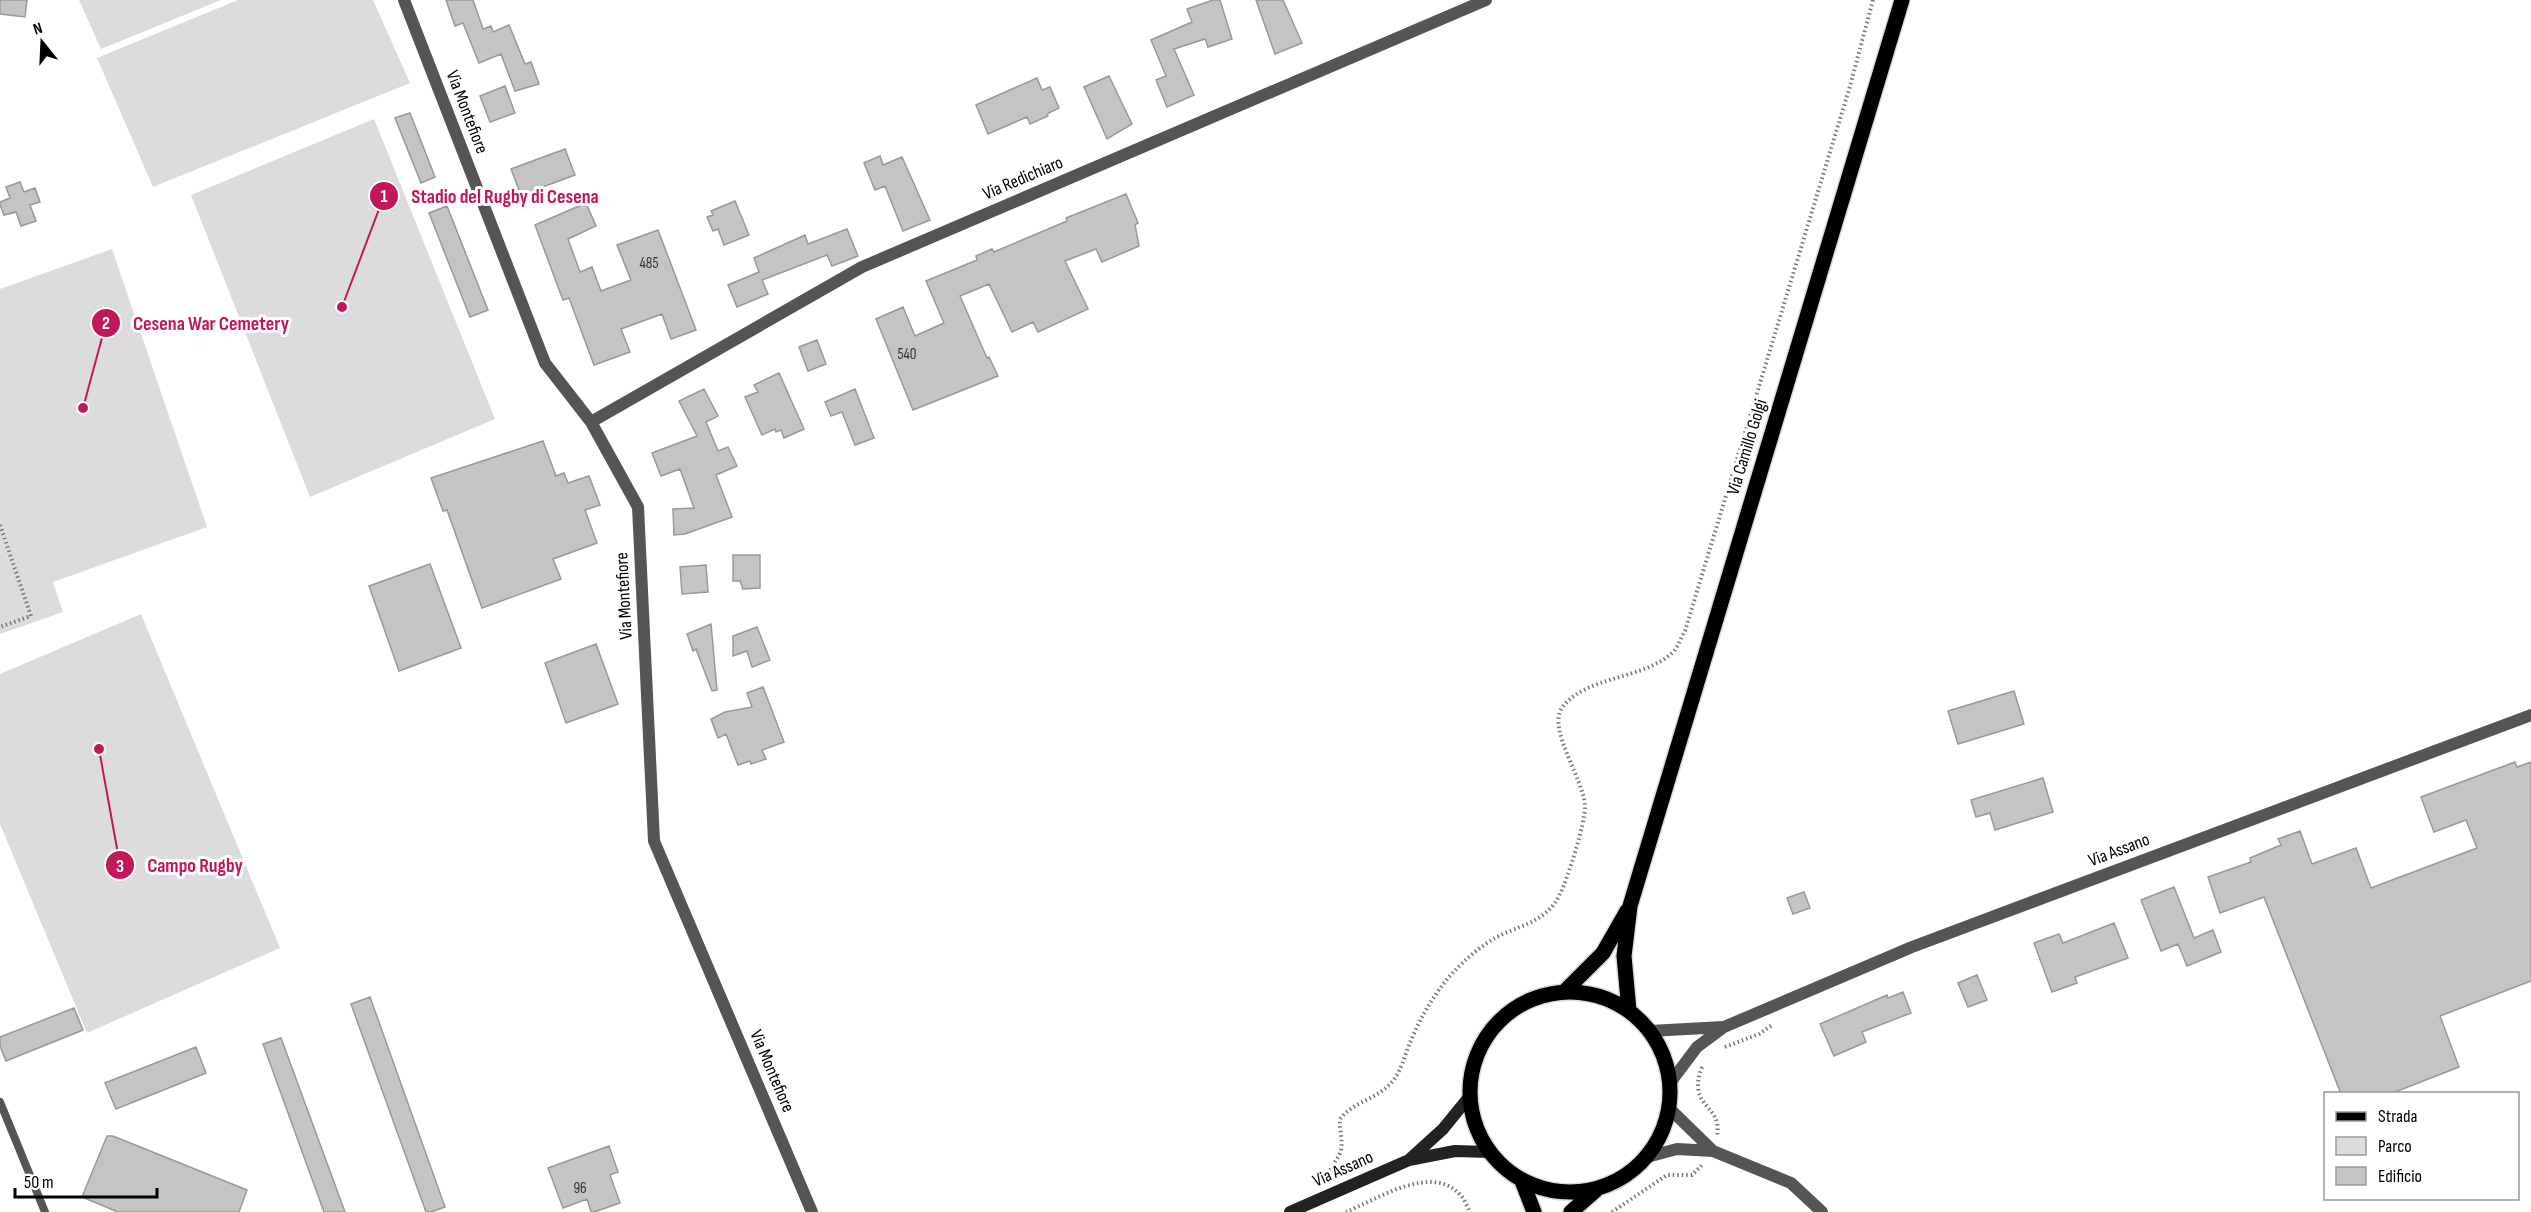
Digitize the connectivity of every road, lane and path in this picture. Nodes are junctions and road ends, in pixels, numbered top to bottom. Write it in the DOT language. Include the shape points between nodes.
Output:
graph roads {
  1 [pos="404,0"];
  2 [pos="1486,0"];
  3 [pos="1874,0"];
  4 [pos="1902,0"];
  5 [pos="591,422"];
  6 [pos="0,525"];
  7 [pos="0,627"];
  8 [pos="2531,715"];
  9 [pos="1630,906"];
  10 [pos="1564,992"];
  11 [pos="1785,1001"];
  12 [pos="1629,1011"];
  13 [pos="1724,1027"];
  14 [pos="1650,1031"];
  15 [pos="1723,1048"];
  16 [pos="1705,1060"];
  17 [pos="1670,1083"];
  18 [pos="1469,1097"];
  19 [pos="0,1101"];
  20 [pos="1669,1108"];
  21 [pos="1713,1151"];
  22 [pos="1489,1152"];
  23 [pos="1647,1157"];
  24 [pos="1409,1160"];
  25 [pos="1522,1181"];
  26 [pos="1596,1189"];
  27 [pos="1336,1192"];
  28 [pos="45,1212"];
  29 [pos="812,1212"];
  30 [pos="1290,1212"];
  31 [pos="1346,1212"];
  32 [pos="1470,1212"];
  33 [pos="1534,1212"];
  34 [pos="1571,1212"];
  35 [pos="1612,1212"];
  36 [pos="1822,1212"];
  1 -- 5 [label="street, Via Montefiore" via="545,363"];
  2 -- 5 [label="street, Via Redichiaro" via="862,267"];
  3 -- 27 [label="path" via="1685,631 1666,658 1595,686 1561,708 1558,730 1578,776 1585,807 1561,892 1546,915 1488,942 1432,996 1399,1072 1380,1093 1340,1119 1342,1145 1329,1171"];
  4 -- 9 [label="main road, Via Camillo Golgi"];
  5 -- 29 [label="street, Via Montefiore" via="638,507 654,841"];
  6 -- 7 [label="path" via="31,616"];
  8 -- 11 [label="street, Via Assano" via="1912,947"];
  9 -- 10 [label="main road, Via Camillo Golgi" via="1603,953"];
  9 -- 12 [label="main road, Via Camillo Golgi" via="1624,956"];
  10 -- 12 [label="main road" via="1598,996"];
  10 -- 18 [label="main road" via="1521,1004 1488,1033 1477,1053"];
  11 -- 13 [label="street, Via Assano"];
  11 -- 15 [label="path" via="1783,1017 1759,1034"];
  12 -- 14 [label="main road"];
  13 -- 14 [label="street, Via Assano"];
  13 -- 17 [label="street, Via Assano" via="1697,1047"];
  14 -- 17 [label="main road" via="1664,1055"];
  16 -- 21 [label="path" via="1697,1080 1699,1097 1718,1125"];
  17 -- 20 [label="main road"];
  18 -- 22 [label="main road" via="1474,1126"];
  18 -- 24 [label="main road, Via Assano" via="1443,1129"];
  19 -- 28 [label="lane"];
  20 -- 21 [label="street"];
  20 -- 23 [label="main road" via="1661,1134"];
  21 -- 23 [label="street" via="1677,1149"];
  21 -- 35 [label="path" via="1692,1175 1667,1175"];
  21 -- 36 [label="street" via="1791,1183"];
  22 -- 24 [label="main road, Via Assano" via="1455,1151"];
  22 -- 25 [label="main road"];
  23 -- 26 [label="main road" via="1624,1177"];
  24 -- 27 [label="main road, Via Assano"];
  25 -- 26 [label="main road" via="1559,1192"];
  25 -- 33 [label="main road"];
  26 -- 34 [label="main road"];
  27 -- 30 [label="main road, Via Assano"];
  27 -- 31 [label="path"];
  31 -- 32 [label="path" via="1415,1182 1440,1181 1461,1194"];
}
